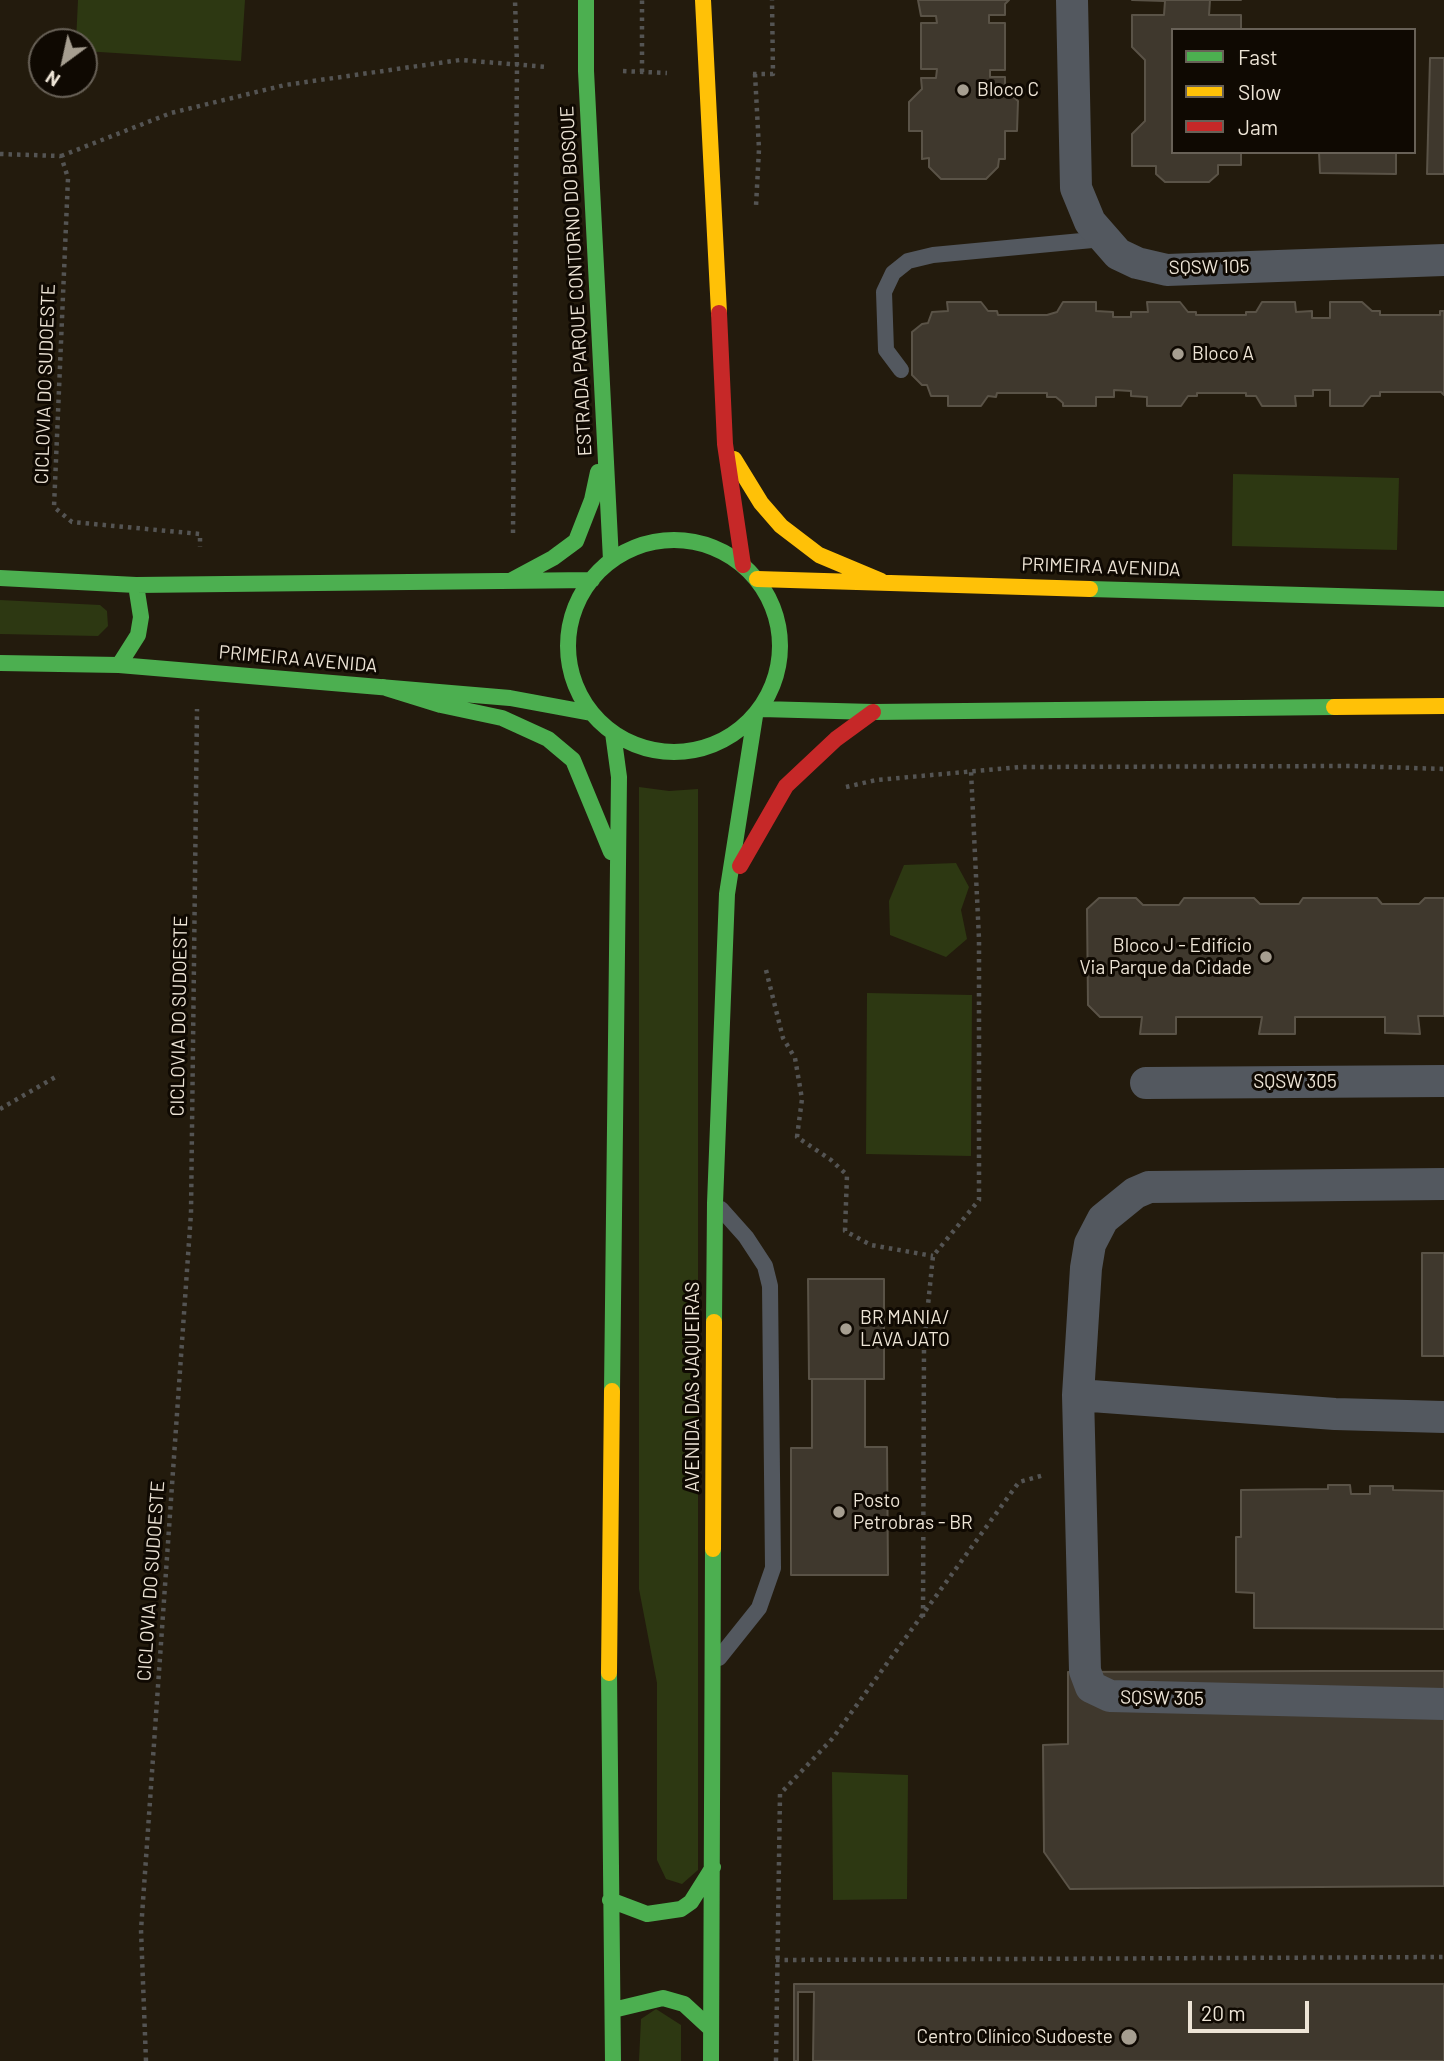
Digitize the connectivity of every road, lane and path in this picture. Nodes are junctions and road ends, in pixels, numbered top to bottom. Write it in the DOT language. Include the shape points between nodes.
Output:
graph roads {
  1 [pos="514,0"];
  2 [pos="586,0"];
  3 [pos="642,0"];
  4 [pos="703,0"];
  5 [pos="772,0"];
  6 [pos="1072,0"];
  7 [pos="517,65"];
  8 [pos="586,71"];
  9 [pos="642,72"];
  10 [pos="755,74"];
  11 [pos="705,75"];
  12 [pos="0,154"];
  13 [pos="61,156"];
  14 [pos="756,218"];
  15 [pos="1103,239"];
  16 [pos="1444,260"];
  17 [pos="901,370"];
  18 [pos="606,436"];
  19 [pos="725,444"];
  20 [pos="611,560"];
  21 [pos="743,565"];
  22 [pos="0,579"];
  23 [pos="592,579"];
  24 [pos="757,579"];
  25 [pos="512,580"];
  26 [pos="881,581"];
  27 [pos="201,582"];
  28 [pos="136,584"];
  29 [pos="1444,599"];
  30 [pos="0,663"];
  31 [pos="119,666"];
  32 [pos="201,671"];
  33 [pos="383,687"];
  34 [pos="1444,706"];
  35 [pos="758,712"];
  36 [pos="873,712"];
  37 [pos="591,713"];
  38 [pos="613,733"];
  39 [pos="1444,769"];
  40 [pos="971,771"];
  41 [pos="841,789"];
  42 [pos="618,871"];
  43 [pos="727,894"];
  44 [pos="762,957"];
  45 [pos="59,1075"];
  46 [pos="1444,1082"];
  47 [pos="1146,1083"];
  48 [pos="0,1109"];
  49 [pos="1444,1184"];
  50 [pos="715,1203"];
  51 [pos="933,1256"];
  52 [pos="1078,1395"];
  53 [pos="1444,1416"];
  54 [pos="1080,1475"];
  55 [pos="923,1617"];
  56 [pos="713,1665"];
  57 [pos="1444,1704"];
  58 [pos="713,1867"];
  59 [pos="610,1900"];
  60 [pos="1444,1957"];
  61 [pos="776,1960"];
  62 [pos="613,2010"];
  63 [pos="710,2028"];
  64 [pos="146,2061"];
  65 [pos="613,2061"];
  66 [pos="710,2061"];
  67 [pos="776,2061"];
  1 -- 7 [label="path"];
  2 -- 8 [label="main road, ESTRADA PARQUE CONTORNO DO BOSQUE"];
  3 -- 9 [label="path"];
  4 -- 11 [label="main road"];
  5 -- 10 [label="path" via="773,74"];
  6 -- 15 [label="street, SQSW 105" via="1076,188 1090,222"];
  7 -- 8 [label="path"];
  7 -- 13 [label="path" via="460,60 285,85 171,113"];
  7 -- 25 [label="path"];
  8 -- 9 [label="path"];
  8 -- 18 [label="main road, ESTRADA PARQUE CONTORNO DO BOSQUE"];
  9 -- 11 [label="path"];
  10 -- 11 [label="path"];
  10 -- 14 [label="path"];
  11 -- 19 [label="main road"];
  12 -- 13 [label="path"];
  13 -- 27 [label="path, CICLOVIA DO SUDOESTE" via="68,178 54,507 72,522 200,534"];
  15 -- 16 [label="street, SQSW 105" via="1118,254 1167,270"];
  15 -- 17 [label="lane" via="908,261 893,273 884,292 886,350"];
  18 -- 20 [label="main road, ESTRADA PARQUE CONTORNO DO BOSQUE"];
  18 -- 25 [label="main road" via="592,500 576,541"];
  19 -- 21 [label="main road"];
  19 -- 26 [label="main road" via="761,503 781,526 819,555"];
  20 -- 21 [label="main road" via="654,541 678,539 723,552"];
  20 -- 23 [label="main road"];
  21 -- 24 [label="main road"];
  22 -- 28 [label="main road"];
  23 -- 25 [label="main road"];
  23 -- 37 [label="main road" via="578,599 567,646 570,670"];
  24 -- 26 [label="main road, PRIMEIRA AVENIDA"];
  24 -- 35 [label="main road" via="773,607 780,639 774,682"];
  25 -- 27 [label="main road"];
  26 -- 29 [label="main road, PRIMEIRA AVENIDA"];
  27 -- 28 [label="main road"];
  28 -- 31 [label="main road" via="141,617 138,635"];
  30 -- 31 [label="main road, PRIMEIRA AVENIDA"];
  31 -- 32 [label="main road, PRIMEIRA AVENIDA"];
  32 -- 33 [label="main road, PRIMEIRA AVENIDA"];
  32 -- 64 [label="path, CICLOVIA DO SUDOESTE" via="196,720 191,1213 141,1930"];
  33 -- 37 [label="main road, PRIMEIRA AVENIDA" via="510,698"];
  33 -- 42 [label="main road" via="502,718 548,739 573,761"];
  34 -- 36 [label="main road"];
  35 -- 36 [label="main road"];
  35 -- 38 [label="main road" via="722,741 677,752 654,751"];
  35 -- 43 [label="main road, AVENIDA DAS JAQUEIRAS"];
  36 -- 43 [label="main road" via="786,786"];
  37 -- 38 [label="main road"];
  38 -- 42 [label="main road" via="619,777"];
  39 -- 40 [label="path" via="1021,767"];
  40 -- 41 [label="path" via="876,780"];
  40 -- 51 [label="path" via="979,939 979,1200"];
  42 -- 59 [label="main road"];
  43 -- 50 [label="main road, AVENIDA DAS JAQUEIRAS"];
  44 -- 51 [label="path" via="783,1038 795,1058 802,1099 797,1137 847,1175 845,1231 872,1245"];
  45 -- 48 [label="path"];
  46 -- 47 [label="street, SQSW 305"];
  49 -- 52 [label="street, SQSW 305" via="1149,1186 1135,1193 1104,1219 1090,1244"];
  50 -- 56 [label="main road, AVENIDA DAS JAQUEIRAS"];
  50 -- 56 [label="lane" via="746,1237 765,1266 771,1286 773,1568 759,1608"];
  51 -- 55 [label="path" via="924,1344"];
  52 -- 53 [label="street" via="1335,1415"];
  52 -- 54 [label="street, SQSW 305"];
  54 -- 55 [label="path" via="1036,1475 1018,1482"];
  54 -- 57 [label="street, SQSW 305" via="1085,1671 1098,1692 1110,1696"];
  55 -- 61 [label="path" via="832,1739 780,1794"];
  56 -- 58 [label="main road, AVENIDA DAS JAQUEIRAS"];
  58 -- 59 [label="main road" via="691,1902 681,1909 647,1914"];
  58 -- 63 [label="main road, AVENIDA DAS JAQUEIRAS"];
  59 -- 62 [label="main road"];
  60 -- 61 [label="path"];
  61 -- 67 [label="path"];
  62 -- 63 [label="main road" via="663,1998 690,2008"];
  62 -- 65 [label="main road"];
  63 -- 66 [label="main road, AVENIDA DAS JAQUEIRAS"];
}
